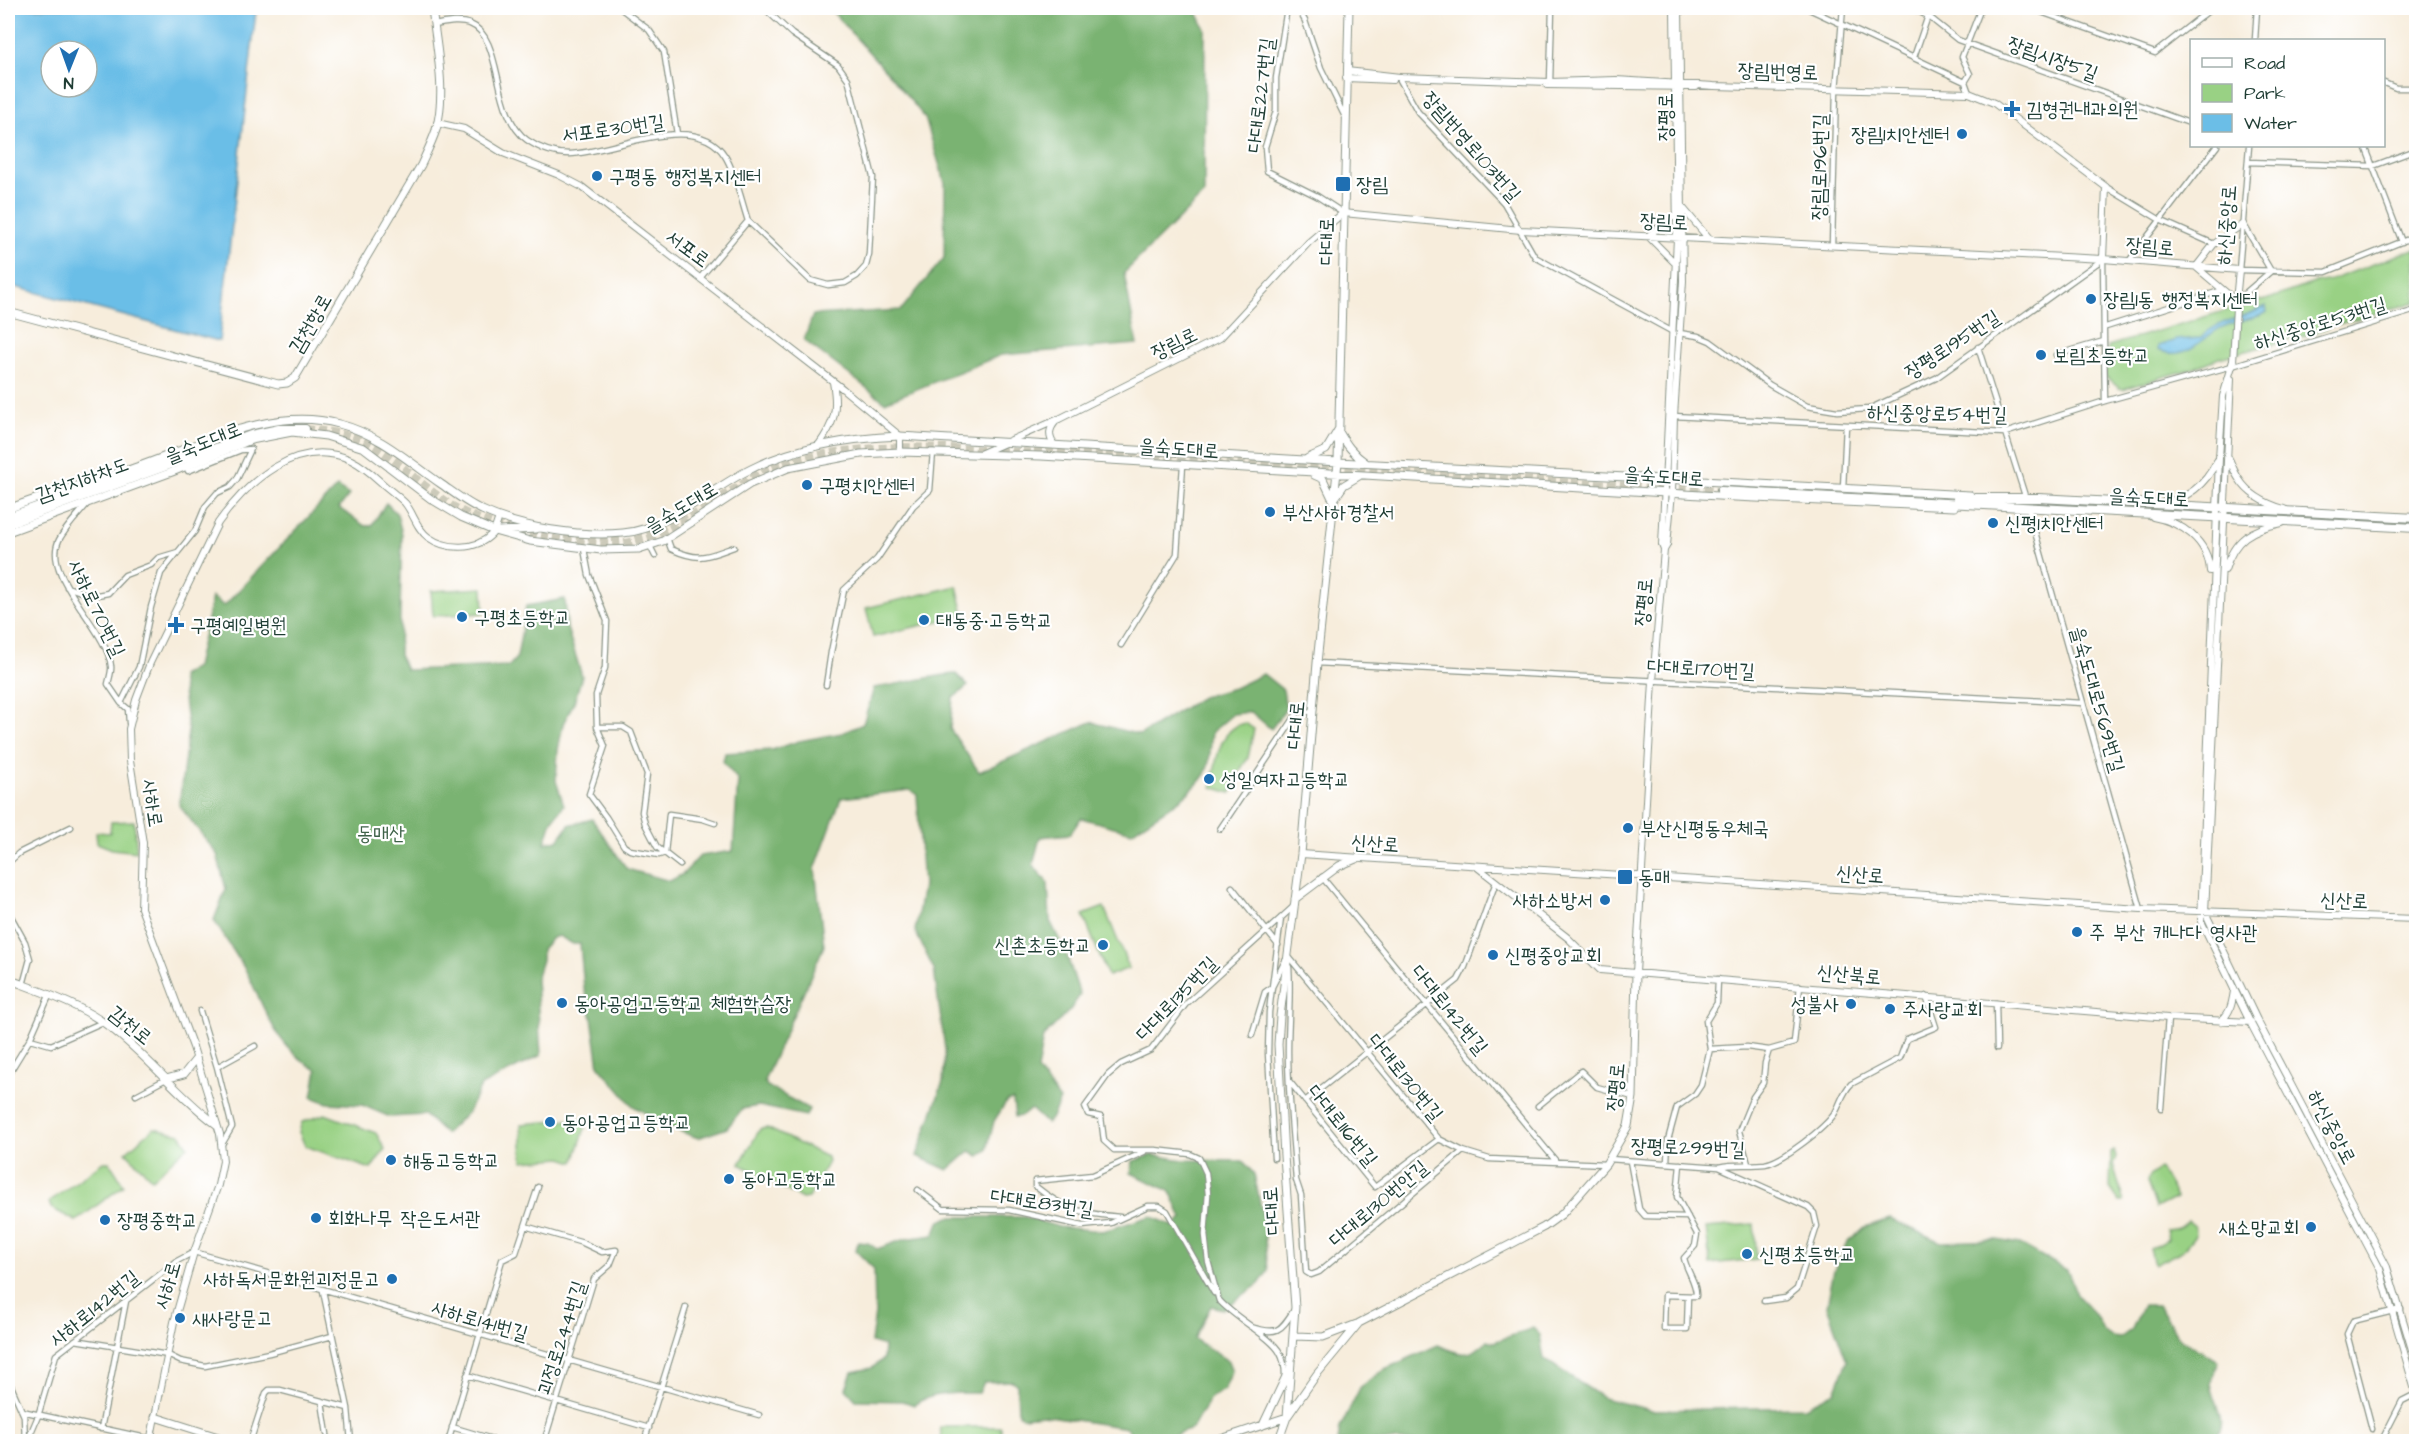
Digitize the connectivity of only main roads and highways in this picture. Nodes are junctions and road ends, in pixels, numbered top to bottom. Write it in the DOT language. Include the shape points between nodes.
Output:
graph roads {
  1 [pos="432,8"];
  2 [pos="1349,8"];
  3 [pos="8,312"];
  4 [pos="305,426"];
  5 [pos="239,430"];
  6 [pos="1338,430"];
  7 [pos="234,439"];
  8 [pos="228,448"];
  9 [pos="1302,460"];
  10 [pos="1338,462"];
  11 [pos="1366,463"];
  12 [pos="1310,473"];
  13 [pos="1336,474"];
  14 [pos="1359,476"];
  15 [pos="1721,489"];
  16 [pos="1333,500"];
  17 [pos="1984,501"];
  18 [pos="2027,502"];
  19 [pos="8,509"];
  20 [pos="2226,513"];
  21 [pos="8,517"];
  22 [pos="2416,518"];
  23 [pos="8,524"];
  24 [pos="2416,528"];
  25 [pos="548,529"];
  26 [pos="494,531"];
  27 [pos="8,532"];
  28 [pos="1358,858"];
  29 [pos="1295,902"];
  30 [pos="1636,973"];
  31 [pos="8,979"];
  32 [pos="196,1059"];
  33 [pos="166,1079"];
  34 [pos="216,1124"];
  35 [pos="1359,1323"];
  36 [pos="1295,1336"];
  37 [pos="1293,1362"];
  38 [pos="1287,1417"];
  39 [pos="155,1418"];
  40 [pos="1263,1425"];
  41 [pos="234,1442"];
  42 [pos="1212,1442"];
  43 [pos="1278,1442"];
  1 -- 3 [label="main road, 감천항로" via="440,92 430,145 300,373 287,383 278,384"];
  2 -- 6 [label="main road, 다대로"];
  4 -- 7 [label="highway, 감천지하차도" via="258,428"];
  5 -- 7 [label="highway"];
  5 -- 19 [label="main road, 을숙도대로"];
  5 -- 25 [label="main road, 을숙도대로" via="293,419 358,429 480,510"];
  6 -- 9 [label="main road" via="1326,450"];
  6 -- 10 [label="main road, 다대로"];
  6 -- 11 [label="main road" via="1346,445"];
  7 -- 8 [label="highway"];
  7 -- 21 [label="highway, 감천지하차도"];
  7 -- 23 [label="highway, 감천지하차도"];
  8 -- 26 [label="main road, 을숙도대로" via="292,432 343,440 374,454 431,499"];
  8 -- 27 [label="main road, 을숙도대로"];
  9 -- 10 [label="main road, 을숙도대로"];
  9 -- 25 [label="main road, 을숙도대로" via="900,436 861,437 818,446 751,468 671,517 642,530 602,534"];
  10 -- 11 [label="main road, 을숙도대로"];
  10 -- 13 [label="main road, 다대로"];
  11 -- 17 [label="main road, 을숙도대로" via="1843,488"];
  12 -- 13 [label="main road, 을숙도대로"];
  12 -- 16 [label="main road" via="1323,479"];
  12 -- 26 [label="main road, 을숙도대로" via="982,453 861,454 788,468 750,484 650,546 620,551 584,549"];
  13 -- 14 [label="main road, 을숙도대로"];
  13 -- 16 [label="main road, 다대로"];
  14 -- 16 [label="main road" via="1344,485"];
  14 -- 17 [label="main road, 을숙도대로" via="1964,508"];
  15 -- 17 [label="highway"];
  16 -- 29 [label="main road, 다대로"];
  17 -- 18 [label="highway, 을숙도대로"];
  18 -- 20 [label="highway, 을숙도대로" via="2147,504 2216,508"];
  18 -- 20 [label="highway, 을숙도대로" via="2138,513 2216,517"];
  20 -- 22 [label="highway, 을숙도대로"];
  20 -- 24 [label="highway, 을숙도대로"];
  25 -- 26 [label="main road"];
  28 -- 29 [label="main road" via="1322,877"];
  29 -- 36 [label="main road, 다대로" via="1278,1044"];
  30 -- 35 [label="main road, 장평로" via="1633,1097 1628,1126 1608,1162 1562,1214 1544,1227"];
  31 -- 33 [label="main road, 감천로" via="103,1022"];
  32 -- 33 [label="main road" via="184,1074"];
  33 -- 34 [label="main road, 감천로"];
  35 -- 36 [label="main road" via="1323,1337"];
  35 -- 38 [label="main road, 장평로"];
  36 -- 37 [label="main road, 다대로"];
  37 -- 38 [label="main road, 다대로"];
  37 -- 40 [label="main road"];
  38 -- 40 [label="main road"];
  38 -- 43 [label="main road, 다대로"];
  39 -- 41 [label="main road"];
  40 -- 42 [label="main road"];
}
